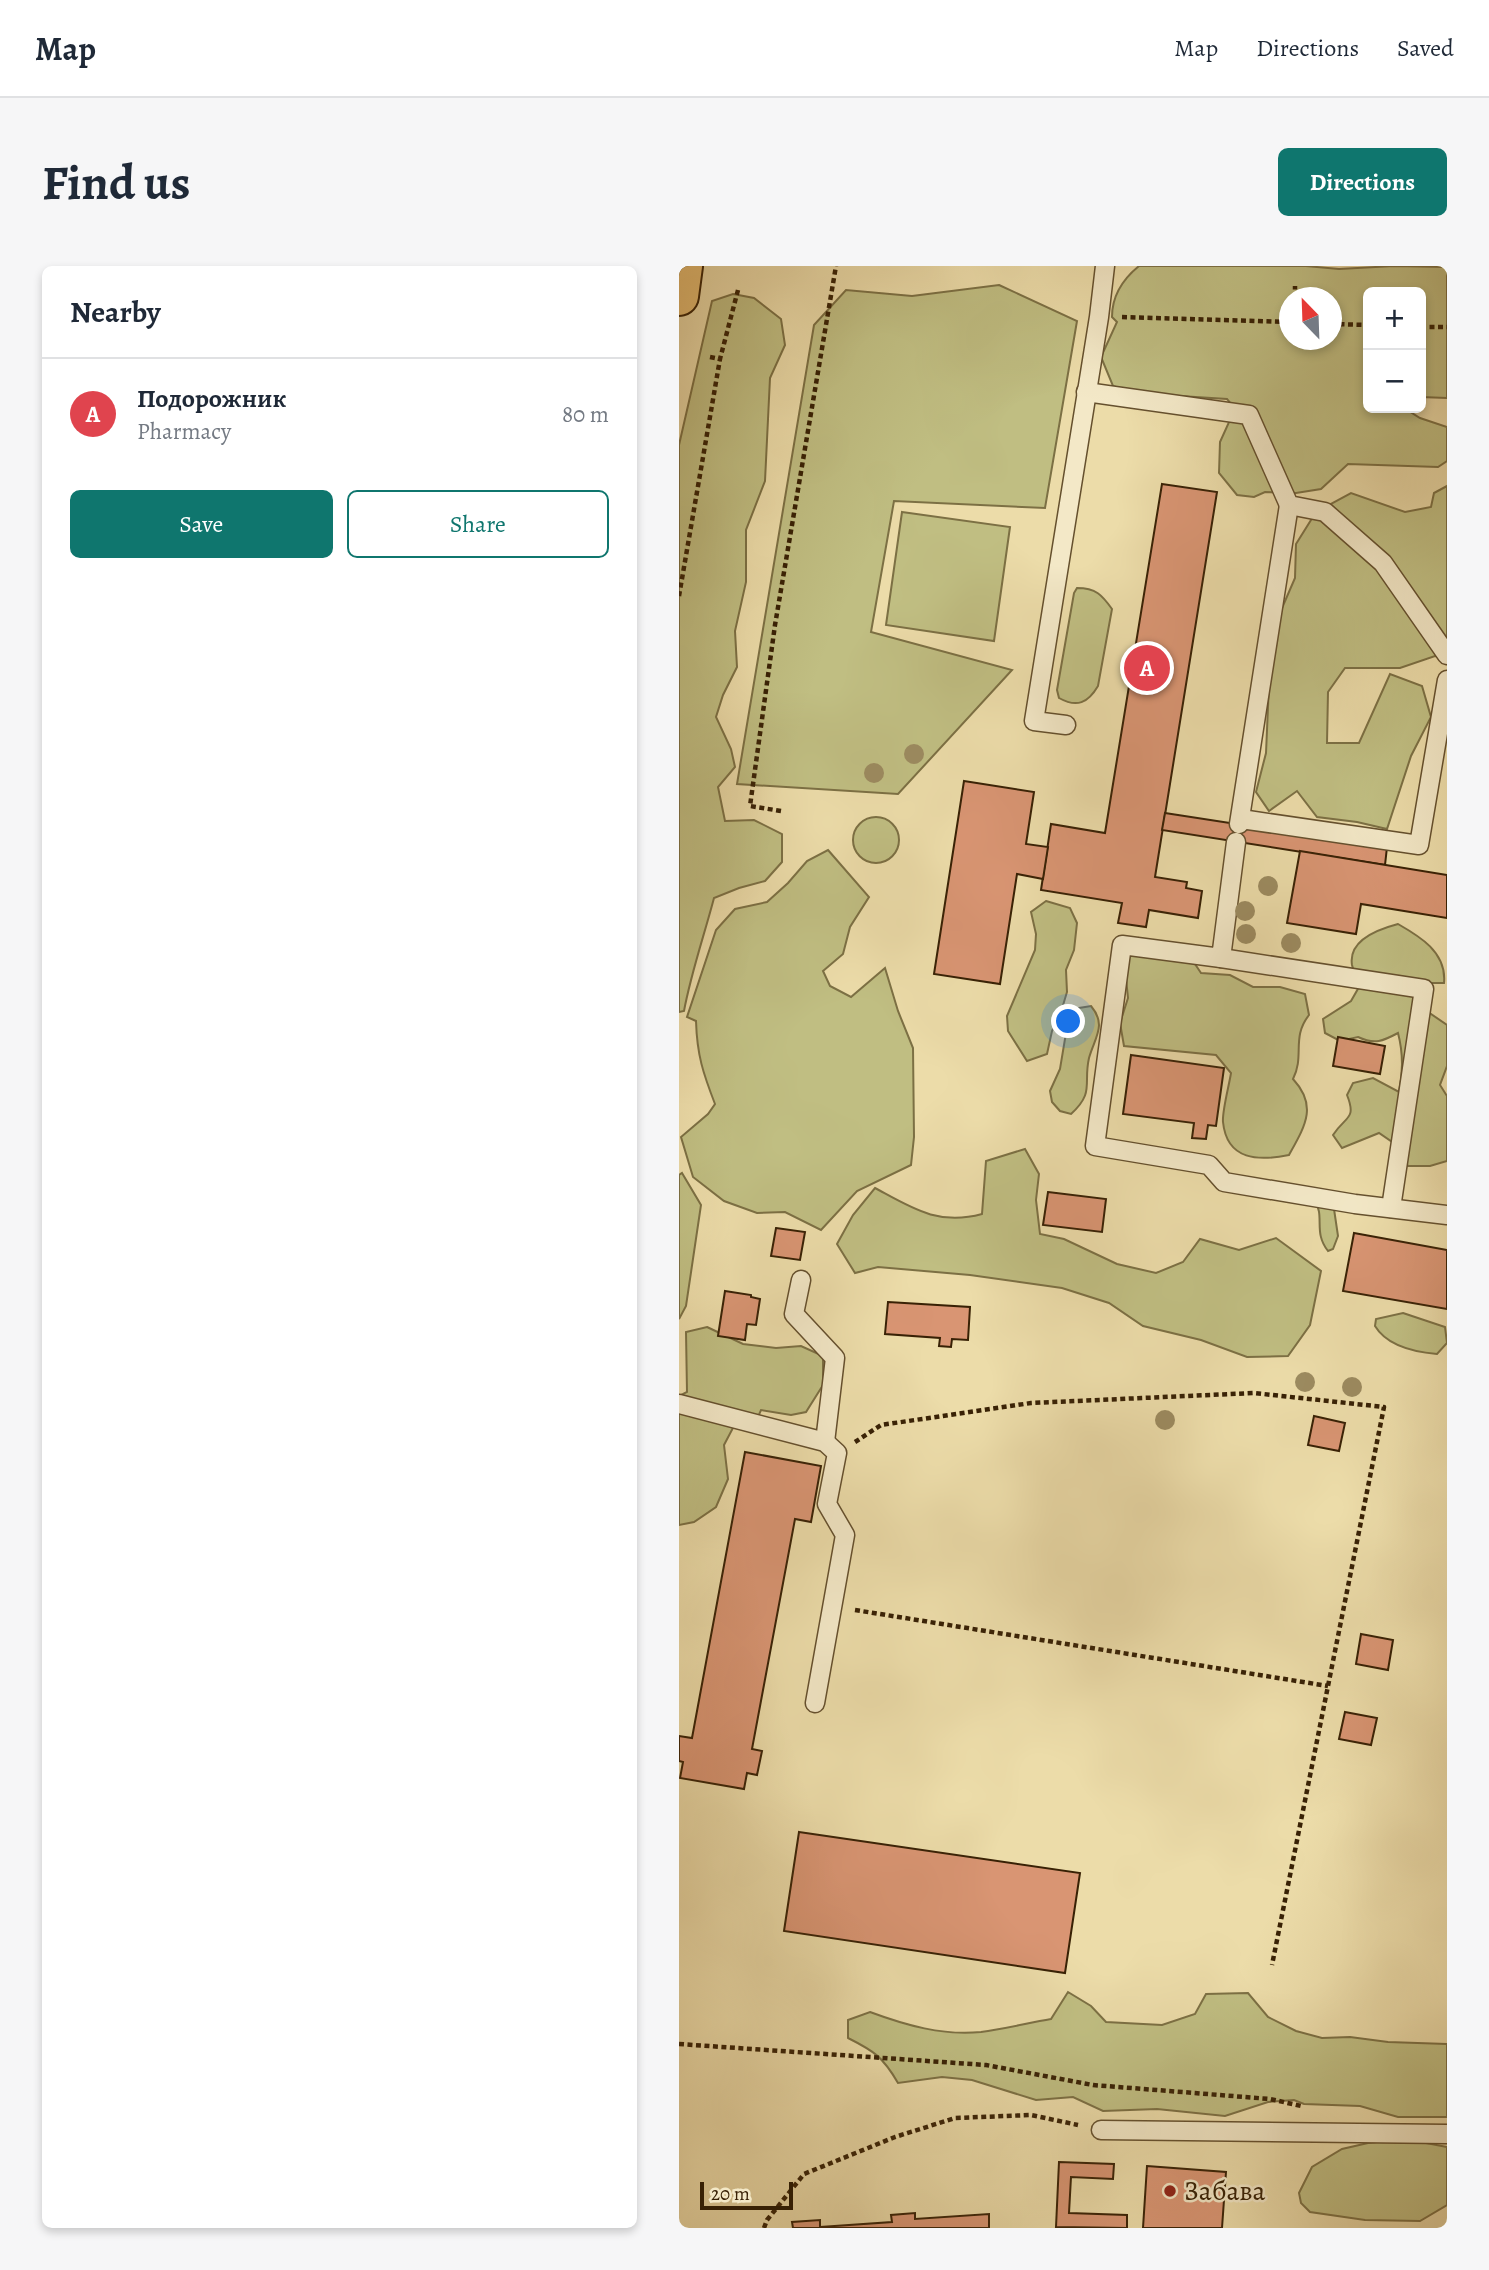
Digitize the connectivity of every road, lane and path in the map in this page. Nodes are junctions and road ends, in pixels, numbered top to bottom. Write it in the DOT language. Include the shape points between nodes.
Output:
graph roads {
  1 [pos="683,266"];
  2 [pos="836,266"];
  3 [pos="1105,266"];
  4 [pos="738,290"];
  5 [pos="679,296"];
  6 [pos="1099,317"];
  7 [pos="1279,322"];
  8 [pos="1342,324"];
  9 [pos="1363,325"];
  10 [pos="1426,327"];
  11 [pos="1447,327"];
  12 [pos="710,357"];
  13 [pos="720,359"];
  14 [pos="1086,392"];
  15 [pos="1289,505"];
  16 [pos="679,596"];
  17 [pos="1447,654"];
  18 [pos="1447,680"];
  19 [pos="1066,725"];
  20 [pos="781,811"];
  21 [pos="1239,828"];
  22 [pos="1221,958"];
  23 [pos="1391,1208"];
  24 [pos="1447,1215"];
  25 [pos="801,1280"];
  26 [pos="679,1404"];
  27 [pos="831,1447"];
  28 [pos="832,1606"];
  29 [pos="1328,1686"];
  30 [pos="814,1703"];
  31 [pos="1272,1965"];
  32 [pos="679,2044"];
  33 [pos="1309,2108"];
  34 [pos="1101,2130"];
  35 [pos="1447,2134"];
  36 [pos="764,2228"];
  1 -- 5 [label="highway"];
  2 -- 20 [label="path" via="775,625 750,806"];
  3 -- 6 [label="lane"];
  4 -- 13 [label="path"];
  6 -- 7 [label="path"];
  6 -- 14 [label="lane"];
  8 -- 9 [label="path"];
  10 -- 11 [label="path"];
  12 -- 13 [label="path"];
  13 -- 16 [label="path"];
  14 -- 15 [label="lane" via="1249,415"];
  14 -- 19 [label="lane" via="1034,721"];
  15 -- 17 [label="lane" via="1325,512 1383,563"];
  15 -- 21 [label="lane"];
  18 -- 21 [label="lane" via="1419,845"];
  21 -- 22 [label="lane"];
  22 -- 23 [label="lane" via="1424,989"];
  22 -- 23 [label="lane" via="1122,944 1095,1146 1209,1165 1224,1182"];
  23 -- 24 [label="lane"];
  25 -- 27 [label="lane" via="794,1314 835,1357"];
  26 -- 27 [label="lane"];
  27 -- 28 [label="lane" via="827,1504 845,1535"];
  27 -- 29 [label="path" via="881,1426 1031,1403 1254,1393 1384,1407"];
  28 -- 29 [label="path"];
  28 -- 30 [label="lane"];
  29 -- 31 [label="path"];
  32 -- 33 [label="path" via="986,2065 1093,2085 1270,2099"];
  34 -- 35 [label="lane"];
  34 -- 36 [label="path" via="1031,2115 955,2118 804,2174"];
}
